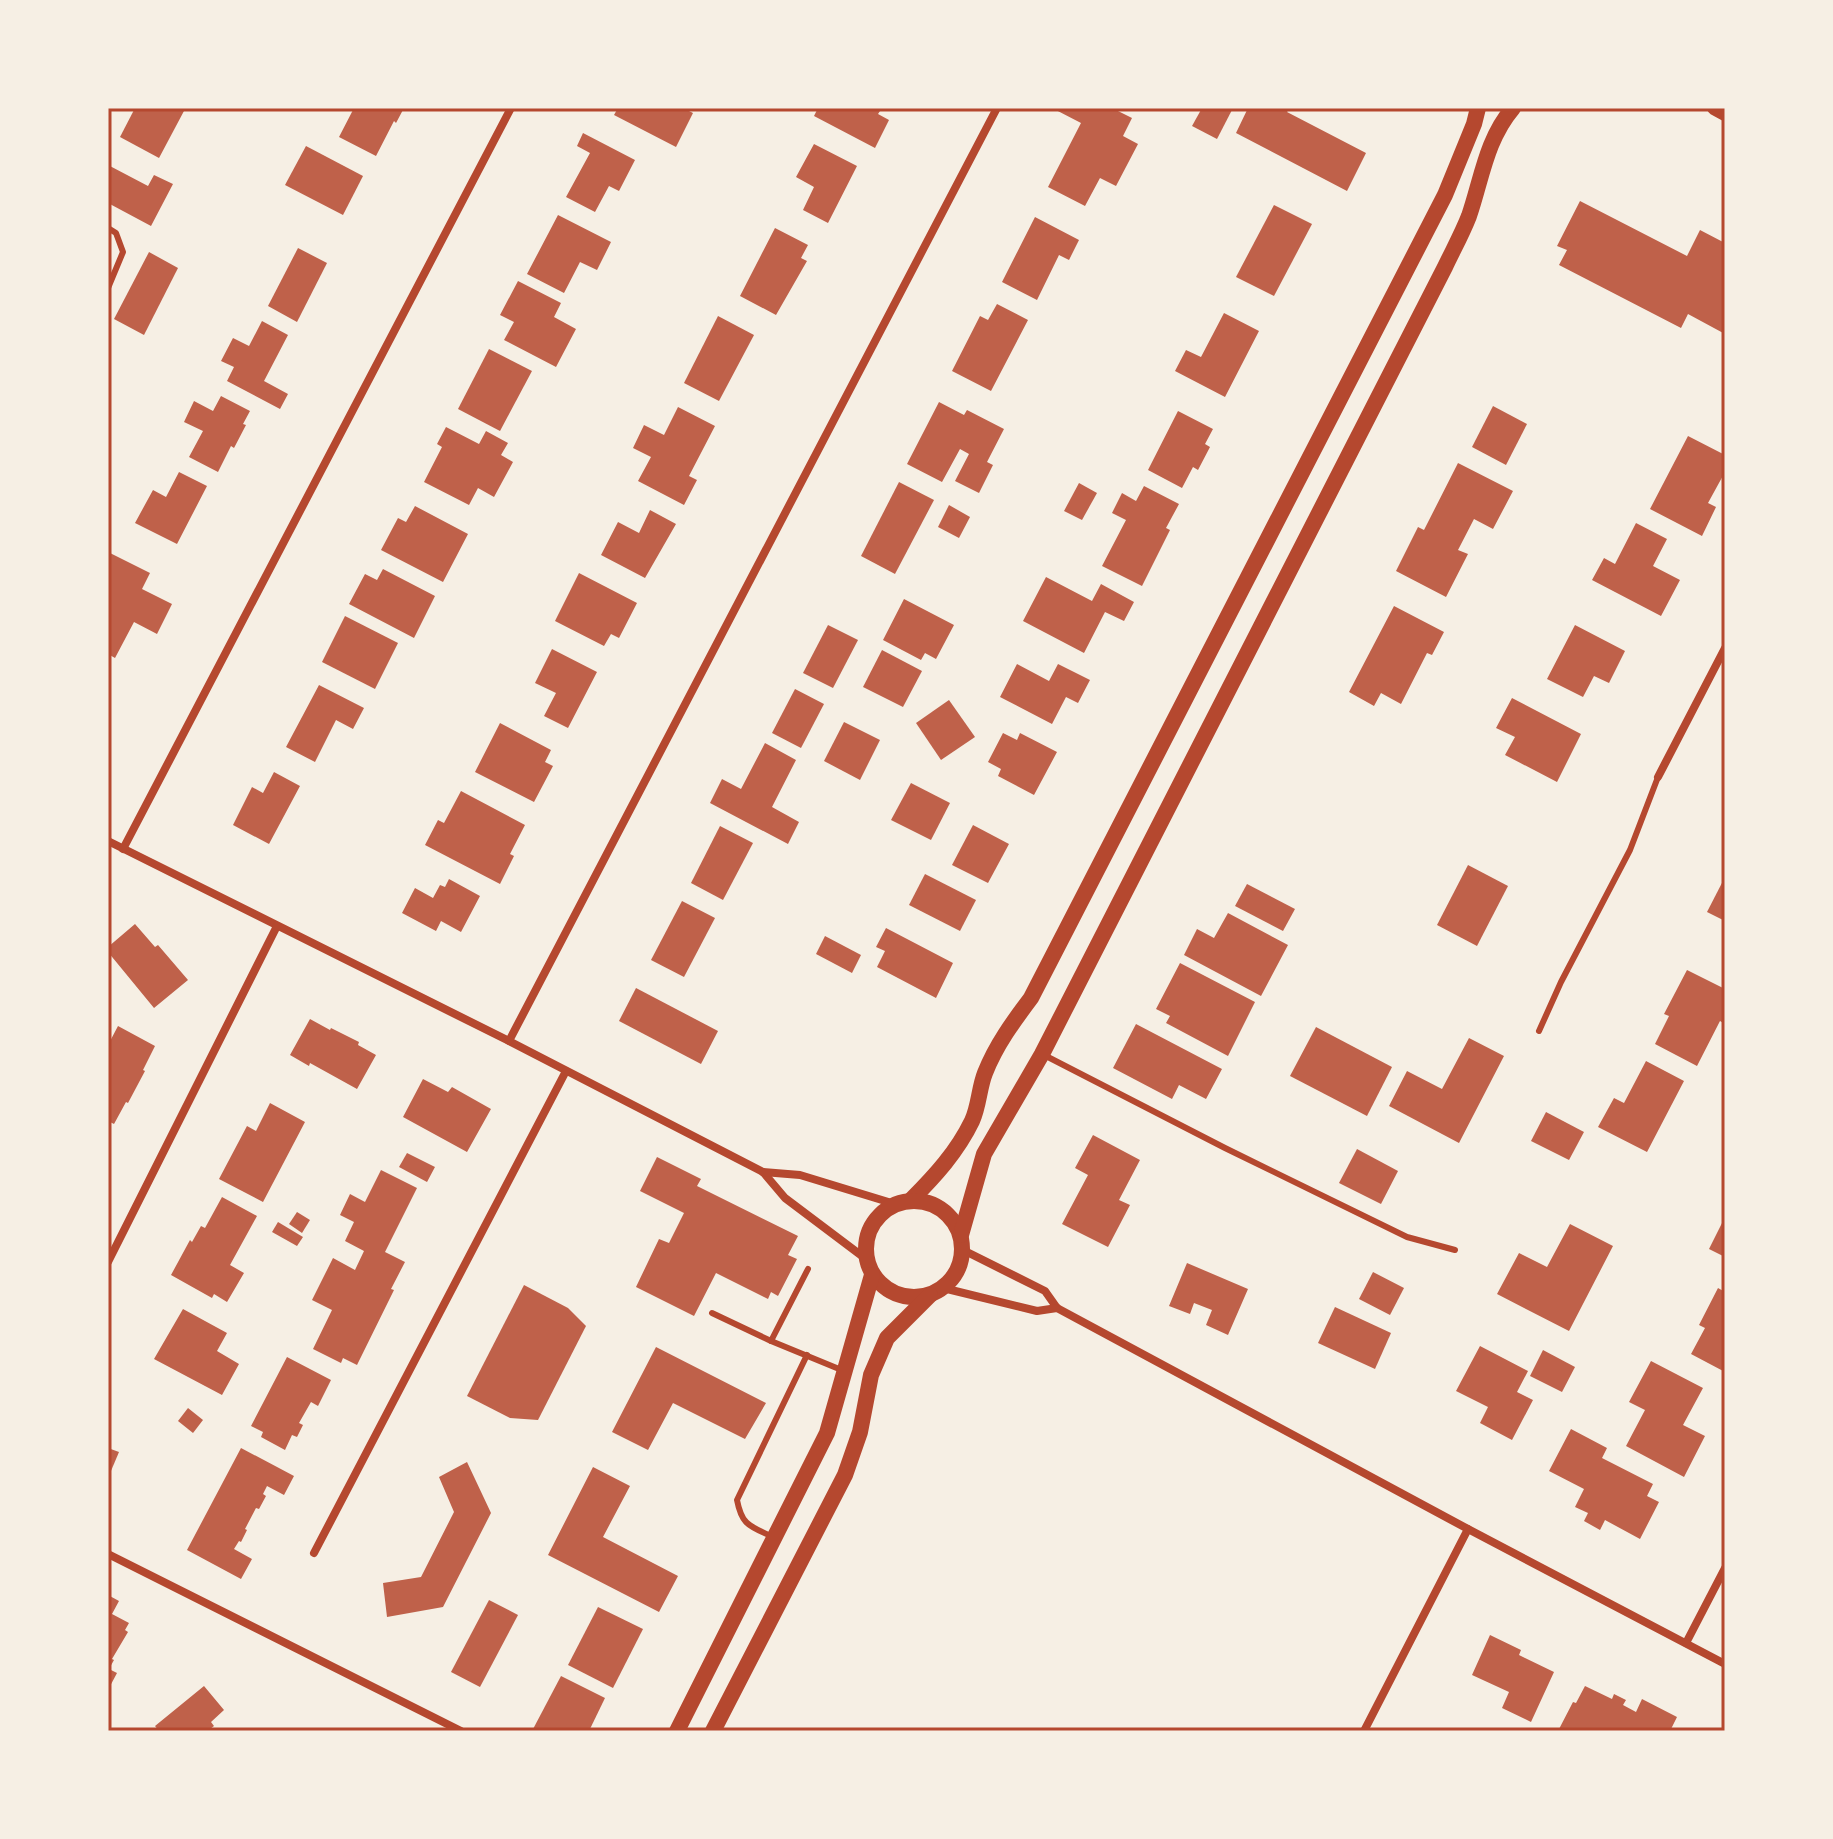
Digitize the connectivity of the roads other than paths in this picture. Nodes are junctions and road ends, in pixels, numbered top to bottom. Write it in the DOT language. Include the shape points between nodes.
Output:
graph roads {
  1 [pos="511,108"];
  2 [pos="997,108"];
  3 [pos="1478,108"];
  4 [pos="1513,108"];
  5 [pos="1714,108"];
  6 [pos="1725,114"];
  7 [pos="108,228"];
  8 [pos="108,288"];
  9 [pos="1725,648"];
  10 [pos="1658,777"];
  11 [pos="108,841"];
  12 [pos="123,849"];
  13 [pos="277,926"];
  14 [pos="1539,1031"];
  15 [pos="509,1041"];
  16 [pos="1042,1054"];
  17 [pos="566,1071"];
  18 [pos="763,1172"];
  19 [pos="903,1202"];
  20 [pos="962,1242"];
  21 [pos="1455,1250"];
  22 [pos="108,1262"];
  23 [pos="869,1267"];
  24 [pos="808,1269"];
  25 [pos="937,1292"];
  26 [pos="1057,1308"];
  27 [pos="712,1313"];
  28 [pos="771,1341"];
  29 [pos="807,1355"];
  30 [pos="845,1371"];
  31 [pos="1468,1529"];
  32 [pos="774,1537"];
  33 [pos="314,1553"];
  34 [pos="108,1554"];
  35 [pos="1725,1568"];
  36 [pos="1686,1643"];
  37 [pos="1725,1664"];
  38 [pos="461,1731"];
  39 [pos="677,1731"];
  40 [pos="713,1731"];
  41 [pos="1364,1731"];
  1 -- 12 [label="street"];
  2 -- 15 [label="street"];
  3 -- 19 [label="main road" via="1445,195 1031,998 992,1057 973,1118 945,1166"];
  4 -- 16 [label="main road" via="1493,140 1468,219 1445,267"];
  5 -- 6 [label="street"];
  7 -- 8 [label="lane" via="116,233 123,252"];
  9 -- 10 [label="street"];
  10 -- 14 [label="lane" via="1630,850"];
  11 -- 12 [label="street"];
  12 -- 13 [label="street"];
  13 -- 15 [label="street"];
  13 -- 22 [label="street"];
  15 -- 17 [label="street"];
  16 -- 20 [label="main road" via="984,1154"];
  16 -- 21 [label="lane" via="1407,1237"];
  17 -- 18 [label="street"];
  17 -- 33 [label="street"];
  18 -- 19 [label="street" via="800,1175"];
  18 -- 23 [label="street" via="785,1198"];
  19 -- 20 [label="main road" via="924,1202 947,1213"];
  19 -- 23 [label="main road" via="881,1213 870,1227 865,1242"];
  20 -- 25 [label="main road" via="960,1264"];
  20 -- 26 [label="street" via="1045,1291"];
  23 -- 25 [label="main road" via="883,1287 897,1295 914,1298"];
  23 -- 30 [label="main road"];
  24 -- 28 [label="lane"];
  25 -- 26 [label="street" via="1037,1311"];
  25 -- 40 [label="main road" via="887,1338 871,1375 845,1475"];
  26 -- 31 [label="street"];
  27 -- 28 [label="lane"];
  28 -- 29 [label="lane"];
  29 -- 30 [label="lane"];
  29 -- 32 [label="lane" via="737,1500 746,1524"];
  30 -- 32 [label="main road" via="827,1433"];
  31 -- 36 [label="street"];
  31 -- 41 [label="street"];
  32 -- 39 [label="main road"];
  34 -- 38 [label="street"];
  35 -- 36 [label="street"];
  36 -- 37 [label="street"];
}
